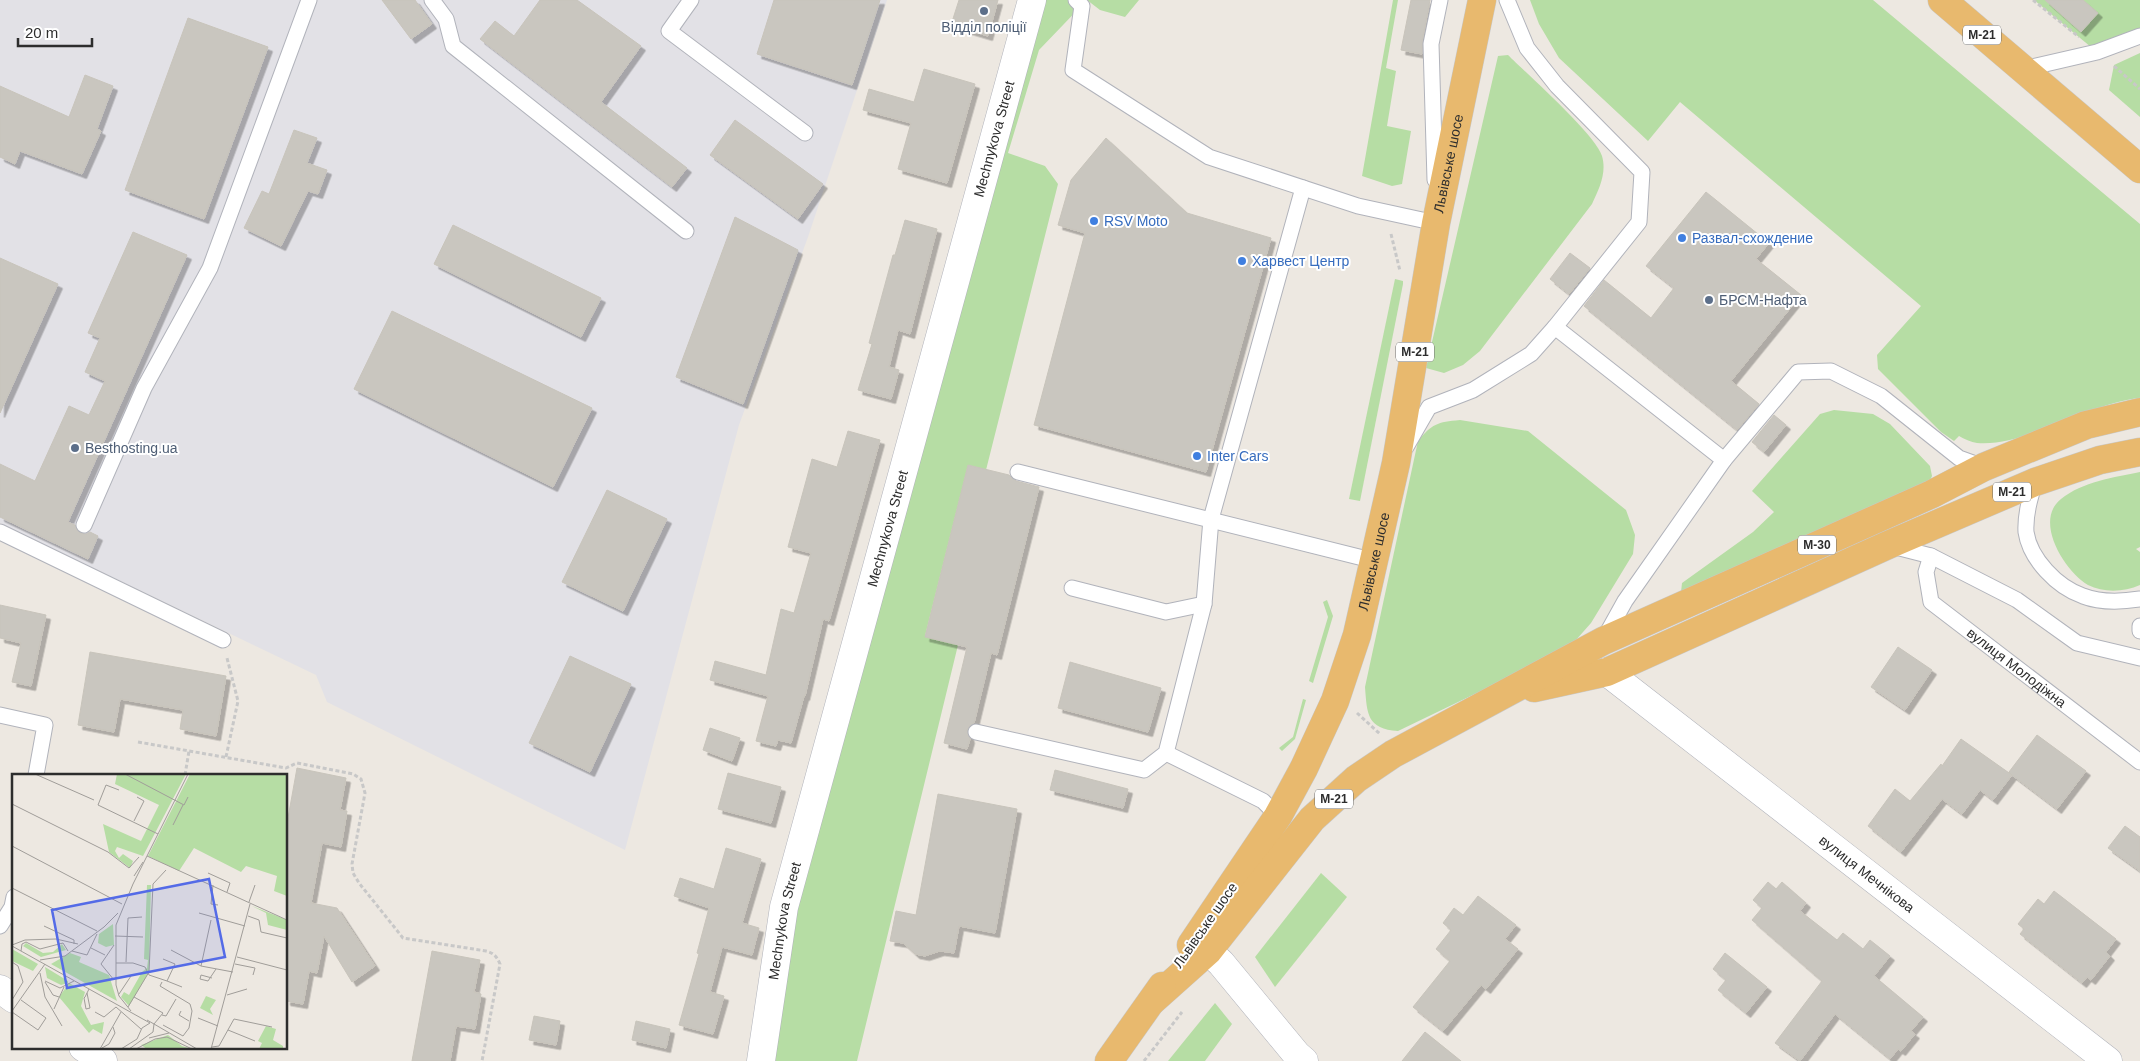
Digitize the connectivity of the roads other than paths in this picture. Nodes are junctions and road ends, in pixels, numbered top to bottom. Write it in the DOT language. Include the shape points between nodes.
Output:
graph roads {
  1 [pos="308,0"];
  2 [pos="432,0"];
  3 [pos="691,0"];
  4 [pos="1032,0"];
  5 [pos="1076,0"];
  6 [pos="1440,0"];
  7 [pos="1482,0"];
  8 [pos="1507,0"];
  9 [pos="1942,0"];
  10 [pos="2140,36"];
  11 [pos="2023,70"];
  12 [pos="805,133"];
  13 [pos="2140,169"];
  14 [pos="1303,188"];
  15 [pos="1436,223"];
  16 [pos="686,231"];
  17 [pos="1555,327"];
  18 [pos="2140,412"];
  19 [pos="2140,452"];
  20 [pos="1724,460"];
  21 [pos="1396,462"];
  22 [pos="1984,467"];
  23 [pos="1018,472"];
  24 [pos="2035,482"];
  25 [pos="1211,519"];
  26 [pos="84,525"];
  27 [pos="0,532"];
  28 [pos="1888,545"];
  29 [pos="1931,556"];
  30 [pos="1374,561"];
  31 [pos="1072,588"];
  32 [pos="2140,599"];
  33 [pos="1204,604"];
  34 [pos="2140,626"];
  35 [pos="2140,632"];
  36 [pos="223,640"];
  37 [pos="1603,641"];
  38 [pos="2140,658"];
  39 [pos="1616,679"];
  40 [pos="1501,695"];
  41 [pos="0,715"];
  42 [pos="976,732"];
  43 [pos="1166,753"];
  44 [pos="2140,762"];
  45 [pos="36,774"];
  46 [pos="1278,816"];
  47 [pos="12,907"];
  48 [pos="0,926"];
  49 [pos="1208,951"];
  50 [pos="0,990"];
  51 [pos="12,998"];
  52 [pos="1152,1001"];
  53 [pos="84,1048"];
  54 [pos="103,1061"];
  55 [pos="761,1061"];
  56 [pos="1109,1061"];
  57 [pos="1304,1061"];
  58 [pos="2108,1061"];
  1 -- 26 [label="lane" via="210,268 144,388"];
  2 -- 16 [label="lane" via="446,19 453,46"];
  3 -- 12 [label="lane" via="668,32"];
  4 -- 55 [label="street, Mechnykova Street" via="784,907"];
  5 -- 14 [label="lane" via="1082,6 1073,70 1209,157"];
  6 -- 15 [label="lane" via="1431,44"];
  7 -- 15 [label="highway, Львівське шосе / М-21"];
  8 -- 17 [label="lane" via="1527,48 1557,86 1642,172 1639,222"];
  9 -- 11 [label="highway, М-21"];
  10 -- 11 [label="lane" via="2097,52"];
  11 -- 13 [label="highway, М-21"];
  14 -- 15 [label="lane" via="1358,206"];
  14 -- 25 [label="lane"];
  15 -- 21 [label="highway, Львівське шосе / М-21"];
  17 -- 20 [label="lane"];
  17 -- 21 [label="lane" via="1532,354 1473,390 1430,407"];
  18 -- 22 [label="highway, М-30" via="2086,425"];
  19 -- 24 [label="highway, М-21" via="2100,460"];
  20 -- 22 [label="lane" via="1798,372 1831,371 1881,396 1959,458"];
  20 -- 37 [label="lane" via="1625,601"];
  21 -- 30 [label="highway, Львівське шосе / М-21"];
  22 -- 37 [label="highway, М-30" via="1932,494"];
  23 -- 25 [label="lane"];
  24 -- 28 [label="highway, М-21"];
  24 -- 32 [label="lane" via="2026,516 2026,531 2029,545 2044,568 2081,596 2118,602"];
  25 -- 30 [label="lane"];
  25 -- 33 [label="lane"];
  27 -- 36 [label="lane"];
  28 -- 29 [label="lane"];
  28 -- 39 [label="highway, М-21"];
  29 -- 38 [label="lane" via="2016,600 2078,643"];
  29 -- 44 [label="lane, вулиця Молодіжна" via="1926,572 1932,602"];
  30 -- 46 [label="highway, Львівське шосе / М-21" via="1357,635 1335,701"];
  31 -- 33 [label="lane" via="1166,612"];
  33 -- 43 [label="lane"];
  34 -- 35 [label="lane"];
  37 -- 40 [label="highway, М-30"];
  39 -- 40 [label="highway, М-21"];
  39 -- 58 [label="street, вулиця Мечнікова"];
  40 -- 49 [label="highway, М-21" via="1356,778 1312,819"];
  41 -- 45 [label="lane" via="45,725"];
  42 -- 43 [label="lane" via="1144,770"];
  43 -- 46 [label="lane" via="1263,801"];
  46 -- 52 [label="highway, Львівське шосе / М-21"];
  47 -- 48 [label="lane"];
  49 -- 52 [label="highway, М-21"];
  49 -- 57 [label="street"];
  50 -- 51 [label="street"];
  52 -- 56 [label="highway, Львівське шосе / М-21"];
  53 -- 54 [label="street"];
}
